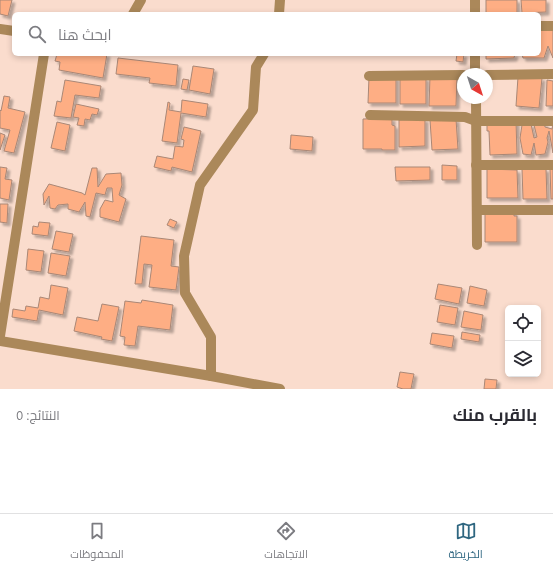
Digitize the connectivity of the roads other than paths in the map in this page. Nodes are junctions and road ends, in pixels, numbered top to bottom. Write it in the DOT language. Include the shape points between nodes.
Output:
graph roads {
  1 [pos="141,0"];
  2 [pos="280,0"];
  3 [pos="475,0"];
  4 [pos="135,12"];
  5 [pos="279,12"];
  6 [pos="475,12"];
  7 [pos="541,26"];
  8 [pos="553,26"];
  9 [pos="0,29"];
  10 [pos="12,31"];
  11 [pos="44,56"];
  12 [pos="263,56"];
  13 [pos="475,56"];
  14 [pos="476,68"];
  15 [pos="553,74"];
  16 [pos="457,75"];
  17 [pos="493,75"];
  18 [pos="369,76"];
  19 [pos="476,104"];
  20 [pos="370,115"];
  21 [pos="476,121"];
  22 [pos="553,121"];
  23 [pos="476,165"];
  24 [pos="553,165"];
  25 [pos="477,210"];
  26 [pos="553,210"];
  27 [pos="477,245"];
  28 [pos="0,336"];
  29 [pos="0,341"];
  30 [pos="211,376"];
  31 [pos="280,389"];
  1 -- 4 [label="street"];
  2 -- 5 [label="street"];
  3 -- 6 [label="street"];
  7 -- 8 [label="street"];
  9 -- 10 [label="street"];
  11 -- 28 [label="street"];
  12 -- 30 [label="street" via="256,68 253,110 200,186 184,256 185,293 211,337"];
  13 -- 14 [label="street"];
  15 -- 17 [label="street"];
  16 -- 18 [label="street"];
  19 -- 21 [label="street"];
  20 -- 21 [label="street" via="465,117"];
  21 -- 22 [label="street"];
  21 -- 23 [label="street"];
  23 -- 24 [label="street"];
  23 -- 25 [label="street"];
  25 -- 26 [label="street"];
  25 -- 27 [label="street"];
  29 -- 30 [label="street"];
  30 -- 31 [label="street"];
}
